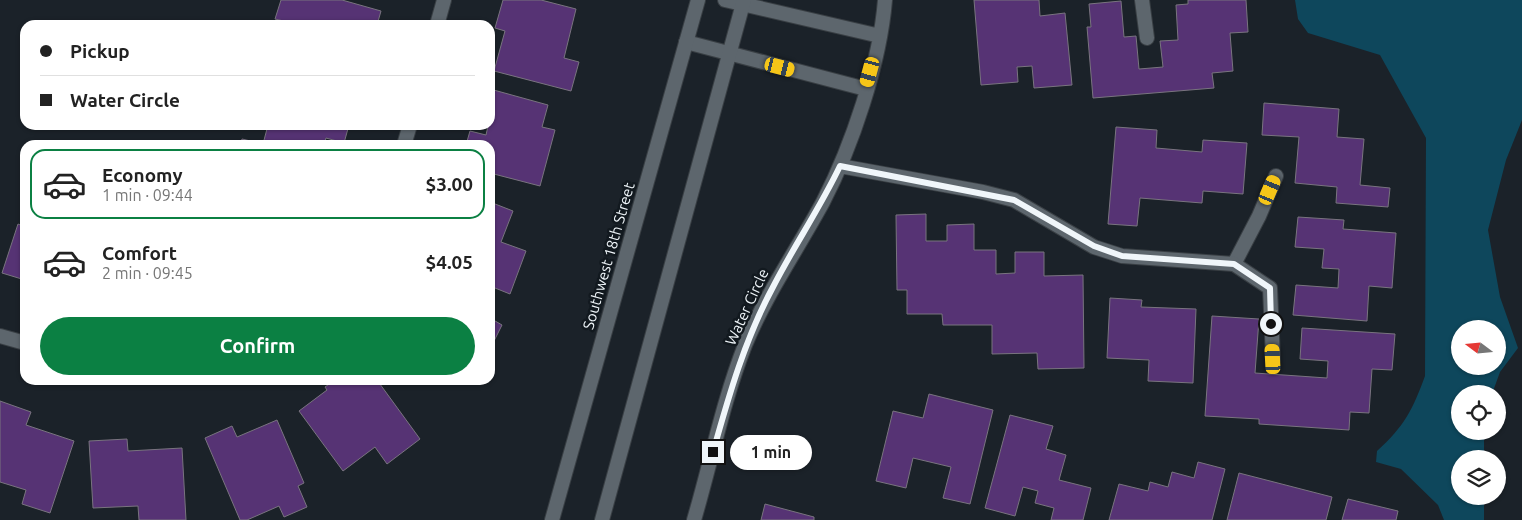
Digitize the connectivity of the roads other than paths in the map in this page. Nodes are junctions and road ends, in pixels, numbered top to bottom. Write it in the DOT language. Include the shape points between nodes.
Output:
graph roads {
  1 [pos="444,0"];
  2 [pos="698,0"];
  3 [pos="725,0"];
  4 [pos="885,0"];
  5 [pos="1142,0"];
  6 [pos="743,2"];
  7 [pos="438,20"];
  8 [pos="880,36"];
  9 [pos="1147,38"];
  10 [pos="686,42"];
  11 [pos="729,54"];
  12 [pos="866,89"];
  13 [pos="840,166"];
  14 [pos="1276,176"];
  15 [pos="1234,264"];
  16 [pos="0,336"];
  17 [pos="20,342"];
  18 [pos="1273,359"];
  19 [pos="552,520"];
  20 [pos="602,520"];
  21 [pos="694,520"];
  1 -- 7 [label="street"];
  2 -- 10 [label="street, Southwest 18th Street"];
  3 -- 6 [label="street"];
  4 -- 8 [label="street, Water Circle"];
  5 -- 9 [label="street"];
  6 -- 8 [label="street"];
  6 -- 11 [label="street"];
  8 -- 12 [label="street, Water Circle"];
  10 -- 11 [label="street"];
  10 -- 19 [label="street, Southwest 18th Street"];
  11 -- 12 [label="street"];
  11 -- 20 [label="street"];
  12 -- 13 [label="street, Water Circle"];
  13 -- 15 [label="street" via="1014,200 1094,246 1122,256"];
  13 -- 21 [label="street, Water Circle" via="823,202 773,287 745,346"];
  14 -- 15 [label="street"];
  15 -- 18 [label="street" via="1270,288"];
  16 -- 17 [label="street"];
}
